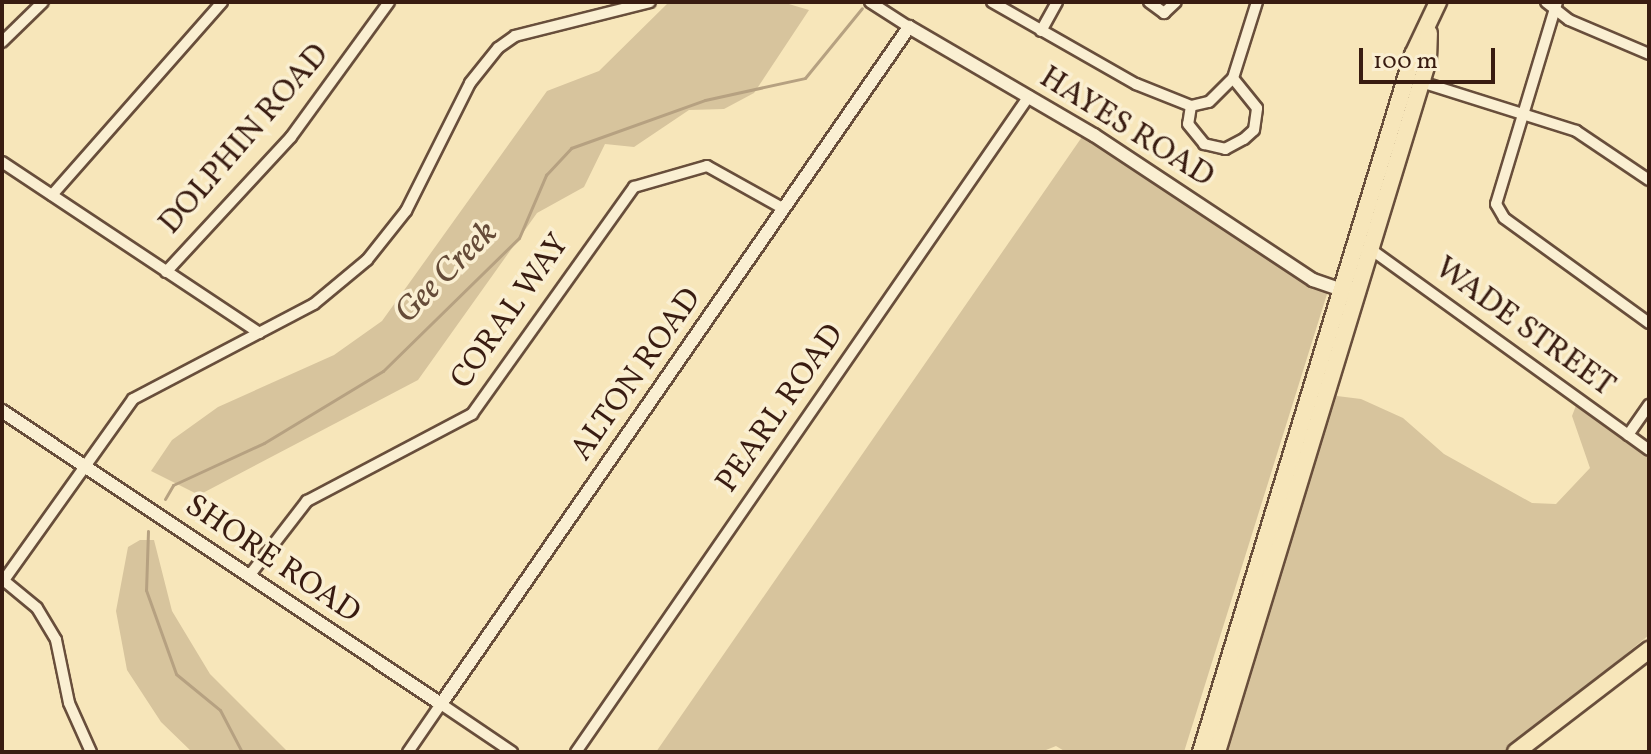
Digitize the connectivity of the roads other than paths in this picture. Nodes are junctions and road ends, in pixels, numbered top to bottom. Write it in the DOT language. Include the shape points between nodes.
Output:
graph roads {
  1 [pos="43,2"];
  2 [pos="222,2"];
  3 [pos="389,2"];
  4 [pos="650,2"];
  5 [pos="870,2"];
  6 [pos="992,2"];
  7 [pos="1057,2"];
  8 [pos="1149,2"];
  9 [pos="1176,2"];
  10 [pos="1257,2"];
  11 [pos="1438,2"];
  12 [pos="1553,4"];
  13 [pos="909,27"];
  14 [pos="1041,31"];
  15 [pos="1429,32"];
  16 [pos="2,42"];
  17 [pos="1649,54"];
  18 [pos="1233,78"];
  19 [pos="1421,82"];
  20 [pos="1029,96"];
  21 [pos="1191,106"];
  22 [pos="1522,115"];
  23 [pos="2,162"];
  24 [pos="1649,180"];
  25 [pos="52,195"];
  26 [pos="784,209"];
  27 [pos="1369,248"];
  28 [pos="166,272"];
  29 [pos="1347,292"];
  30 [pos="1649,323"];
  31 [pos="259,333"];
  32 [pos="1649,405"];
  33 [pos="2,411"];
  34 [pos="1628,435"];
  35 [pos="1649,450"];
  36 [pos="81,464"];
  37 [pos="249,576"];
  38 [pos="3,580"];
  39 [pos="1246,589"];
  40 [pos="1254,620"];
  41 [pos="1649,650"];
  42 [pos="441,704"];
  43 [pos="91,752"];
  44 [pos="408,752"];
  45 [pos="512,752"];
  46 [pos="576,752"];
  47 [pos="1201,752"];
  48 [pos="1217,752"];
  49 [pos="1516,752"];
  1 -- 16 [label="street"];
  2 -- 25 [label="street"];
  3 -- 28 [label="street, DOLPHIN ROAD" via="307,117"];
  4 -- 31 [label="street" via="529,32 498,48 470,83 389,234 340,286"];
  5 -- 13 [label="street, HAYES ROAD"];
  6 -- 14 [label="street"];
  7 -- 14 [label="street"];
  8 -- 9 [label="street" via="1164,13"];
  10 -- 18 [label="street"];
  11 -- 15 [label="main road"];
  12 -- 17 [label="street"];
  12 -- 22 [label="street"];
  13 -- 20 [label="street, HAYES ROAD"];
  13 -- 26 [label="street, ALTON ROAD"];
  14 -- 21 [label="street"];
  15 -- 19 [label="main road"];
  15 -- 29 [label="main road" via="1413,55"];
  18 -- 21 [label="street" via="1209,102"];
  18 -- 21 [label="street" via="1257,108 1254,130 1244,139 1225,149 1204,144 1188,124"];
  19 -- 22 [label="street"];
  19 -- 27 [label="main road"];
  20 -- 29 [label="street, HAYES ROAD"];
  20 -- 46 [label="street, PEARL ROAD"];
  22 -- 24 [label="street" via="1588,137"];
  22 -- 30 [label="street" via="1496,195 1498,212"];
  23 -- 25 [label="street"];
  25 -- 28 [label="street"];
  26 -- 37 [label="street, CORAL WAY" via="707,166 634,187 472,414 307,501"];
  26 -- 42 [label="street, ALTON ROAD"];
  27 -- 29 [label="main road"];
  27 -- 34 [label="street, WADE STREET"];
  28 -- 31 [label="street"];
  29 -- 39 [label="main road"];
  29 -- 40 [label="main road"];
  31 -- 36 [label="street" via="133,399"];
  32 -- 34 [label="street"];
  33 -- 36 [label="street, SHORE ROAD"];
  34 -- 35 [label="street, WADE STREET"];
  36 -- 37 [label="street, SHORE ROAD"];
  36 -- 38 [label="street"];
  37 -- 42 [label="street, SHORE ROAD"];
  38 -- 43 [label="street" via="37,608 56,640 69,703"];
  39 -- 40 [label="main road"];
  39 -- 47 [label="main road"];
  40 -- 48 [label="main road"];
  41 -- 49 [label="main road"];
  42 -- 44 [label="street, ALTON ROAD"];
  42 -- 45 [label="street, SHORE ROAD"];
}
